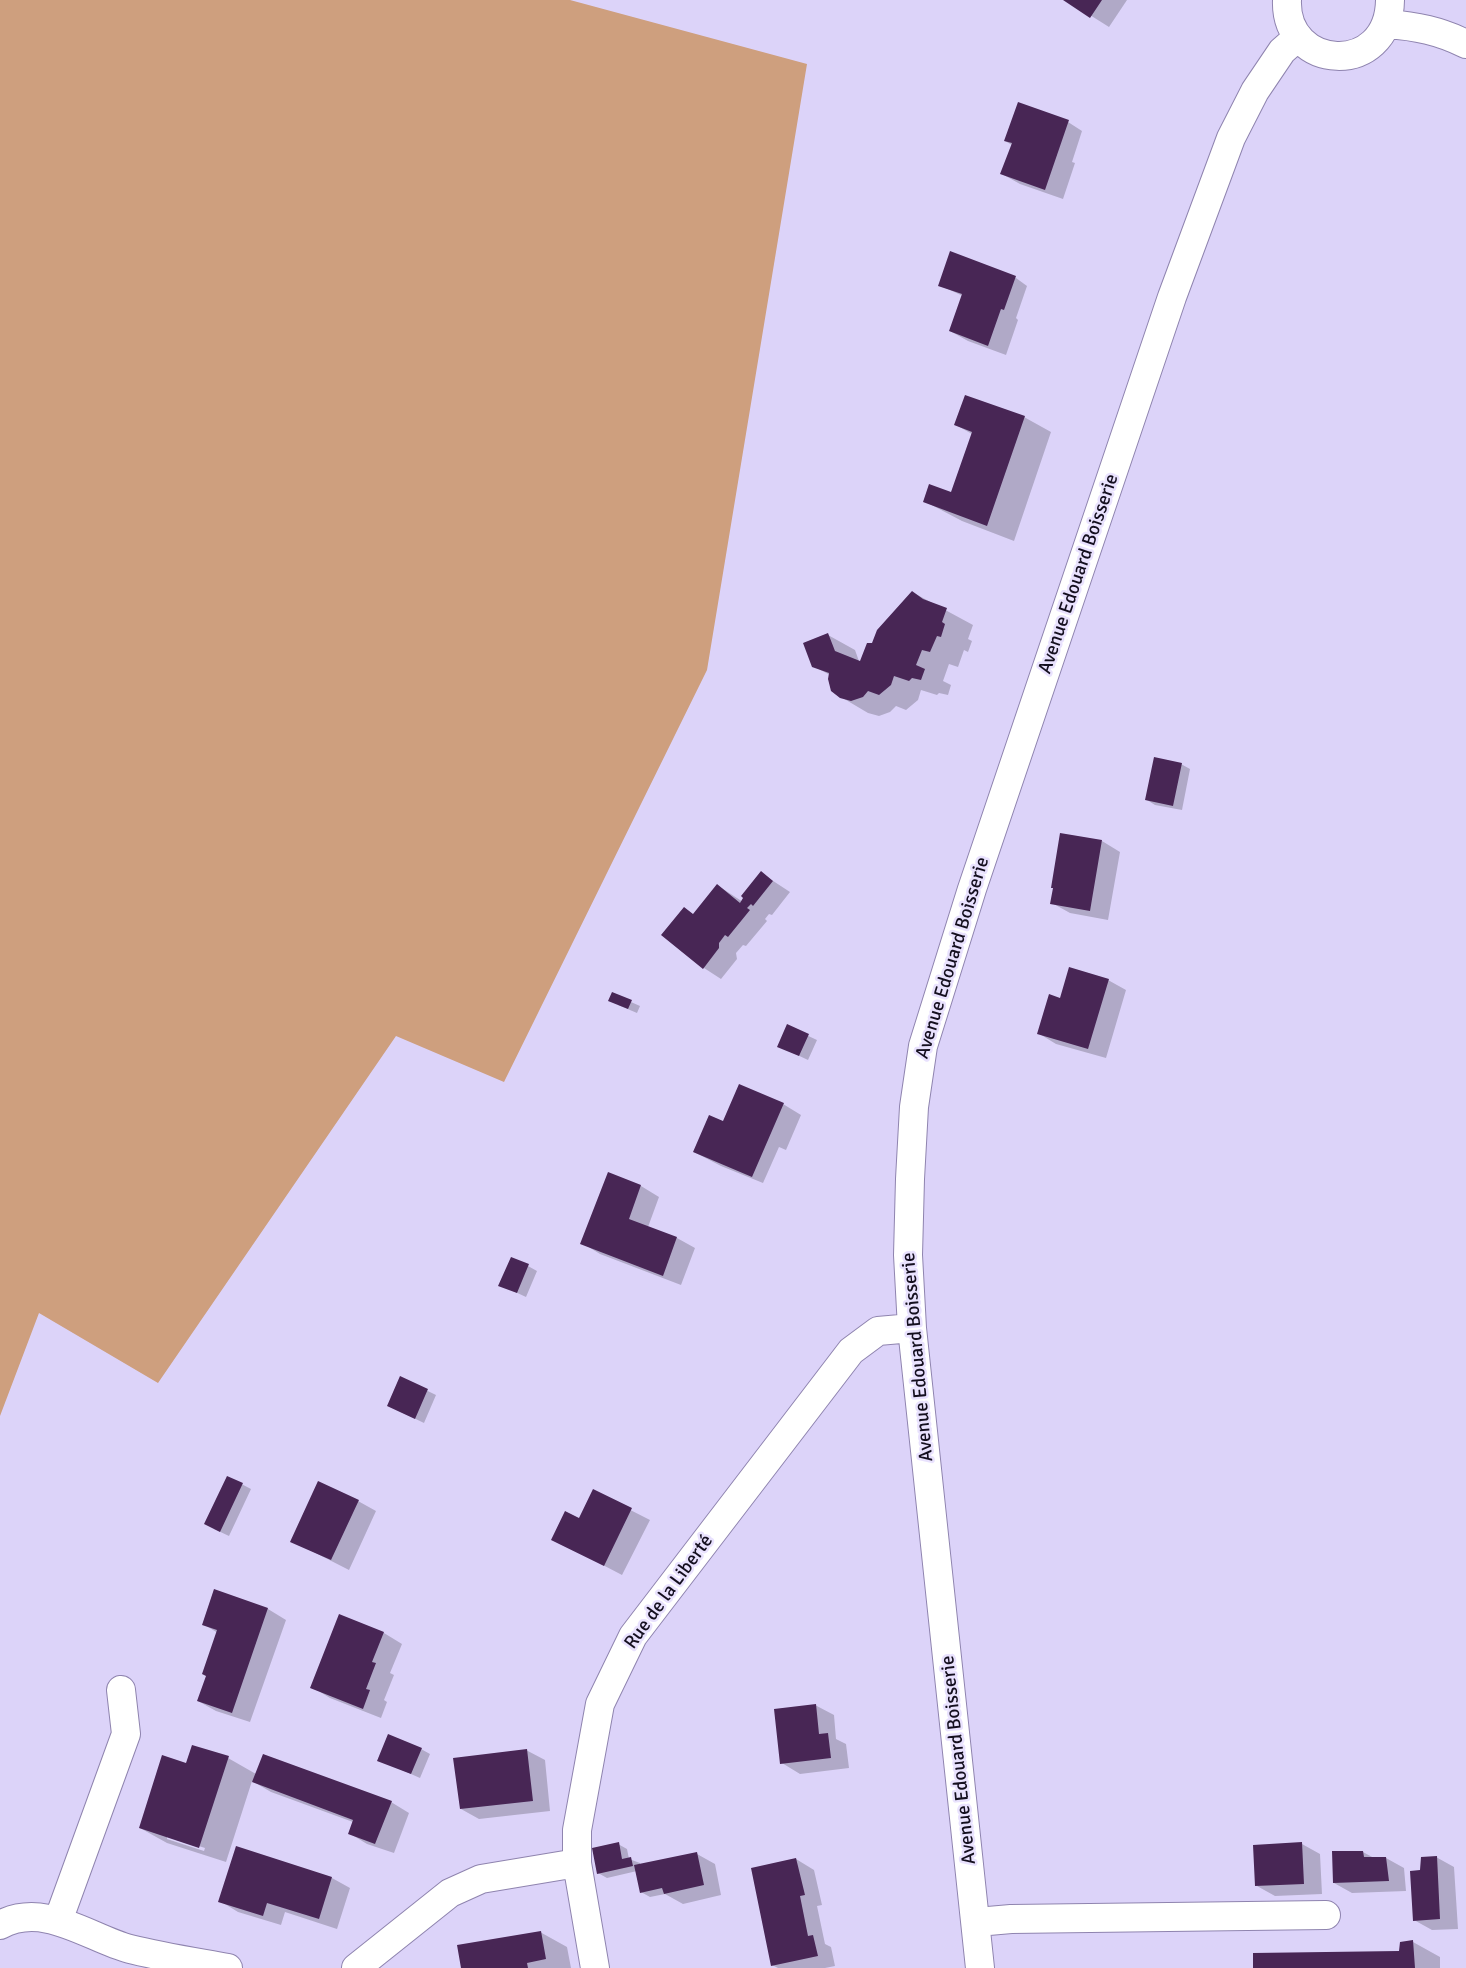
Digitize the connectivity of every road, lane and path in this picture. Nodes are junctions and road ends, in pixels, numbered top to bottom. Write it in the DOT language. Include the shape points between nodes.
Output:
graph roads {
  1 [pos="1287,0"];
  2 [pos="1389,12"];
  3 [pos="1298,37"];
  4 [pos="1466,44"];
  5 [pos="912,1328"];
  6 [pos="121,1690"];
  7 [pos="577,1863"];
  8 [pos="1326,1915"];
  9 [pos="58,1921"];
  10 [pos="977,1922"];
  11 [pos="0,1925"];
  12 [pos="228,1968"];
  13 [pos="356,1968"];
  14 [pos="595,1968"];
  15 [pos="980,1968"];
  1 -- 3 [label="street" via="1287,15"];
  2 -- 3 [label="street" via="1375,42 1346,56 1320,52"];
  2 -- 4 [label="street" via="1412,26 1438,32"];
  3 -- 5 [label="street, Avenue Edouard Boisserie" via="1282,50 1255,91 1227,147 1172,296 972,889 923,1046 914,1107 910,1179 908,1255"];
  5 -- 7 [label="street, Rue de la Liberté" via="878,1330 851,1351 632,1636 600,1704 577,1830"];
  5 -- 10 [label="street, Avenue Edouard Boisserie"];
  6 -- 9 [label="street" via="126,1734"];
  7 -- 13 [label="street" via="481,1879 450,1894"];
  7 -- 14 [label="street, Rue de la Liberté"];
  8 -- 10 [label="street"];
  9 -- 11 [label="street" via="32,1916 8,1920"];
  9 -- 12 [label="street" via="129,1949"];
  10 -- 15 [label="street, Avenue Edouard Boisserie"];
}
